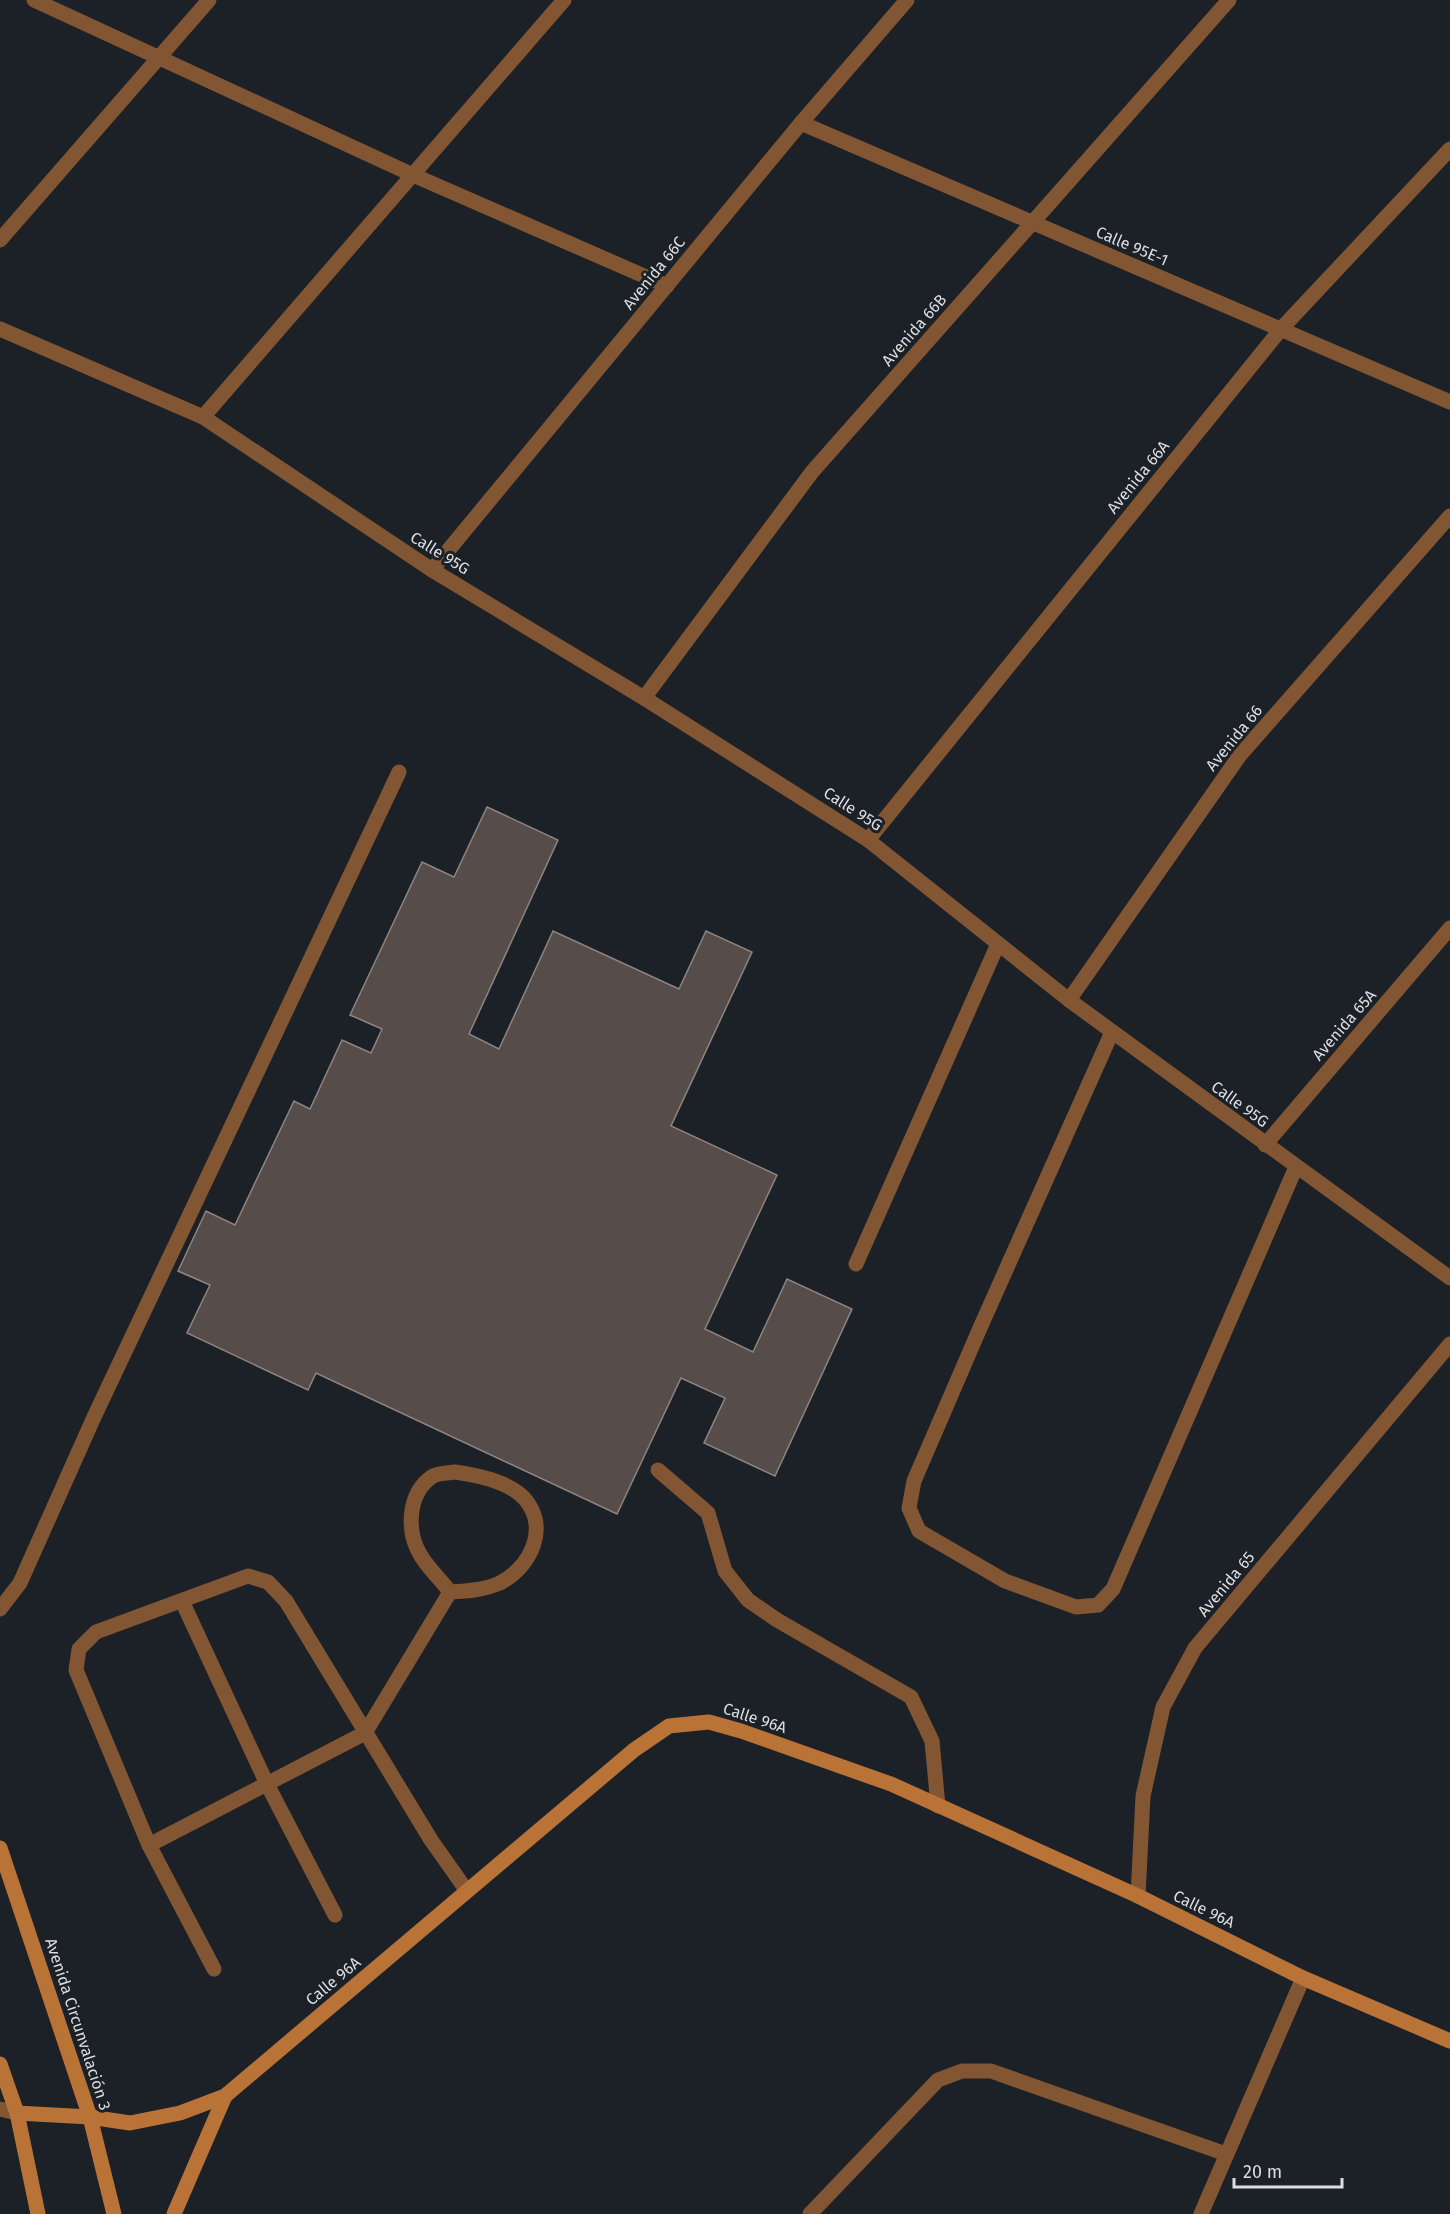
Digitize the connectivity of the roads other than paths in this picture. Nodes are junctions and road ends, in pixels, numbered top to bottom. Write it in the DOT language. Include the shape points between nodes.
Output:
graph roads {
  1 [pos="34,0"];
  2 [pos="209,0"];
  3 [pos="564,0"];
  4 [pos="907,0"];
  5 [pos="1229,0"];
  6 [pos="160,58"];
  7 [pos="801,123"];
  8 [pos="1450,149"];
  9 [pos="413,175"];
  10 [pos="1033,223"];
  11 [pos="0,240"];
  12 [pos="667,285"];
  13 [pos="0,328"];
  14 [pos="1281,329"];
  15 [pos="1450,402"];
  16 [pos="203,417"];
  17 [pos="1450,516"];
  18 [pos="432,570"];
  19 [pos="644,698"];
  20 [pos="399,772"];
  21 [pos="868,840"];
  22 [pos="1450,928"];
  23 [pos="998,944"];
  24 [pos="1069,1000"];
  25 [pos="1112,1032"];
  26 [pos="1265,1145"];
  27 [pos="1296,1167"];
  28 [pos="856,1264"];
  29 [pos="1450,1278"];
  30 [pos="1450,1344"];
  31 [pos="658,1470"];
  32 [pos="450,1592"];
  33 [pos="183,1601"];
  34 [pos="0,1609"];
  35 [pos="365,1733"];
  36 [pos="267,1784"];
  37 [pos="938,1806"];
  38 [pos="149,1845"];
  39 [pos="0,1848"];
  40 [pos="467,1891"];
  41 [pos="1138,1896"];
  42 [pos="335,1915"];
  43 [pos="214,1968"];
  44 [pos="1303,1978"];
  45 [pos="1450,2041"];
  46 [pos="0,2064"];
  47 [pos="225,2096"];
  48 [pos="0,2109"];
  49 [pos="17,2113"];
  50 [pos="90,2117"];
  51 [pos="1226,2154"];
  52 [pos="38,2214"];
  53 [pos="114,2214"];
  54 [pos="174,2214"];
  55 [pos="810,2214"];
  56 [pos="1201,2214"];
  1 -- 6 [label="street"];
  2 -- 6 [label="street"];
  3 -- 9 [label="street"];
  4 -- 7 [label="street, Avenida 66C"];
  5 -- 10 [label="street, Avenida 66B"];
  6 -- 9 [label="street"];
  6 -- 11 [label="street"];
  7 -- 10 [label="street, Calle 95E-1"];
  7 -- 12 [label="street, Avenida 66C"];
  8 -- 14 [label="street, Avenida 66A"];
  9 -- 12 [label="street"];
  9 -- 16 [label="street"];
  10 -- 14 [label="street, Calle 95E-1"];
  10 -- 19 [label="street, Avenida 66B" via="812,472"];
  12 -- 18 [label="street, Avenida 66C"];
  13 -- 16 [label="street, Calle 95G"];
  14 -- 15 [label="street, Calle 95E-1"];
  14 -- 21 [label="street, Avenida 66A"];
  16 -- 18 [label="street, Calle 95G"];
  17 -- 24 [label="street, Avenida 66" via="1240,755"];
  18 -- 19 [label="street, Calle 95G"];
  19 -- 21 [label="street, Calle 95G"];
  20 -- 34 [label="street" via="94,1417 20,1583"];
  21 -- 23 [label="street, Calle 95G"];
  22 -- 26 [label="street, Avenida 65A"];
  23 -- 24 [label="street, Calle 95G"];
  23 -- 28 [label="street"];
  24 -- 25 [label="street, Calle 95G"];
  25 -- 26 [label="street, Calle 95G"];
  25 -- 27 [label="street" via="914,1481 909,1508 920,1531 1005,1581 1076,1607 1098,1605 1113,1589"];
  26 -- 27 [label="street, Calle 95G"];
  27 -- 29 [label="street, Calle 95G"];
  30 -- 41 [label="street, Avenida 65" via="1195,1648 1163,1707 1143,1796"];
  31 -- 37 [label="street" via="708,1513 726,1571 748,1600 911,1697 932,1741"];
  32 -- 32 [label="street" via="481,1590 501,1582 520,1569 532,1549 535,1513 523,1497 482,1476 455,1472 434,1475 411,1509 412,1533 420,1555"];
  32 -- 35 [label="street"];
  33 -- 35 [label="street" via="248,1576 268,1582 286,1601"];
  33 -- 36 [label="street"];
  33 -- 38 [label="street" via="96,1632 79,1649 76,1670"];
  35 -- 36 [label="street"];
  35 -- 40 [label="street"];
  36 -- 38 [label="street"];
  36 -- 42 [label="street"];
  37 -- 40 [label="street, Calle 96A" via="891,1784 741,1731 708,1722 669,1726 634,1750"];
  37 -- 41 [label="street, Calle 96A"];
  38 -- 43 [label="street"];
  39 -- 50 [label="street, Avenida Circunvalación 3"];
  40 -- 47 [label="street, Calle 96A"];
  41 -- 44 [label="street, Calle 96A"];
  44 -- 45 [label="street, Calle 96A"];
  44 -- 51 [label="street"];
  46 -- 49 [label="street"];
  47 -- 50 [label="street, Calle 96A" via="180,2113 130,2123"];
  47 -- 54 [label="street"];
  48 -- 49 [label="street"];
  49 -- 50 [label="street, Calle 96A"];
  49 -- 52 [label="street"];
  50 -- 53 [label="street, Avenida Circunvalación 3"];
  51 -- 55 [label="street" via="991,2071 962,2071 938,2080"];
  51 -- 56 [label="street"];
}
